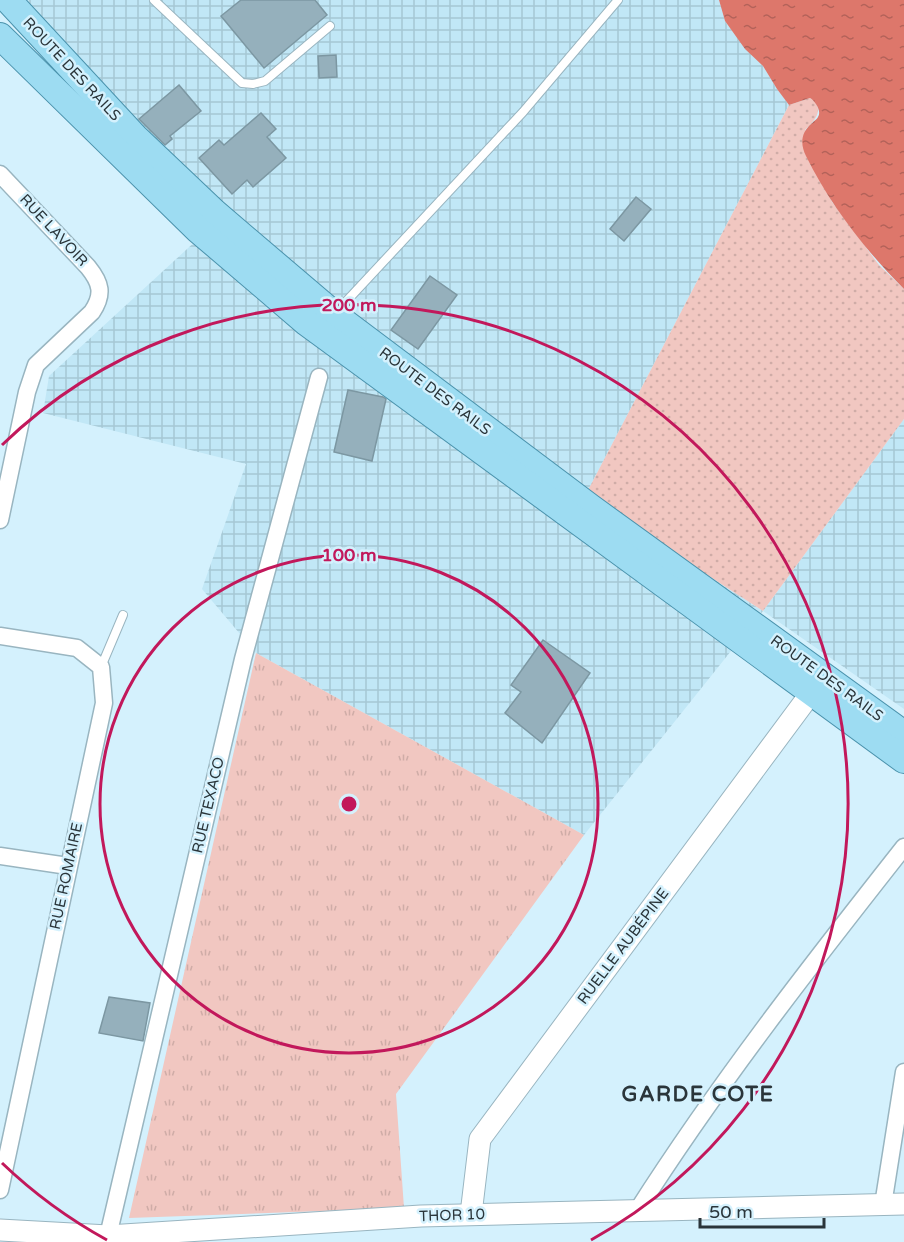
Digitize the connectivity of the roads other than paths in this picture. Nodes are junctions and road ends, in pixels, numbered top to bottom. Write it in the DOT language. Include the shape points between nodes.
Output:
graph roads {
  1 [pos="8,0"];
  2 [pos="154,0"];
  3 [pos="618,0"];
  4 [pos="330,26"];
  5 [pos="0,36"];
  6 [pos="0,174"];
  7 [pos="341,307"];
  8 [pos="319,377"];
  9 [pos="0,520"];
  10 [pos="123,615"];
  11 [pos="0,636"];
  12 [pos="102,667"];
  13 [pos="811,693"];
  14 [pos="904,734"];
  15 [pos="904,760"];
  16 [pos="904,847"];
  17 [pos="0,856"];
  18 [pos="68,866"];
  19 [pos="904,1072"];
  20 [pos="0,1190"];
  21 [pos="894,1205"];
  22 [pos="637,1211"];
  23 [pos="471,1214"];
  24 [pos="0,1230"];
  25 [pos="108,1236"];
  1 -- 14 [label="main road, ROUTE DES RAILS" via="136,138 214,212 336,316 590,507"];
  2 -- 4 [label="lane" via="242,83 264,81"];
  3 -- 7 [label="lane" via="523,112"];
  5 -- 13 [label="main road, ROUTE DES RAILS" via="197,229 308,323"];
  6 -- 9 [label="street, RUE LAVOIR" via="88,267 102,291 92,312 36,365"];
  8 -- 25 [label="street, RUE TEXACO" via="243,659"];
  10 -- 12 [label="lane"];
  11 -- 12 [label="street" via="77,648"];
  12 -- 18 [label="street, RUE ROMAIRE" via="104,703"];
  13 -- 15 [label="main road, ROUTE DES RAILS"];
  13 -- 23 [label="street, RUELLE AUBÉPINE" via="480,1139"];
  16 -- 22 [label="street" via="810,966"];
  17 -- 18 [label="street"];
  18 -- 20 [label="street, RUE ROMAIRE"];
  19 -- 21 [label="street"];
  21 -- 22 [label="street, THOR 10"];
  22 -- 23 [label="street, THOR 10"];
  23 -- 25 [label="street, THOR 10"];
  24 -- 25 [label="street, THOR 10"];
}
